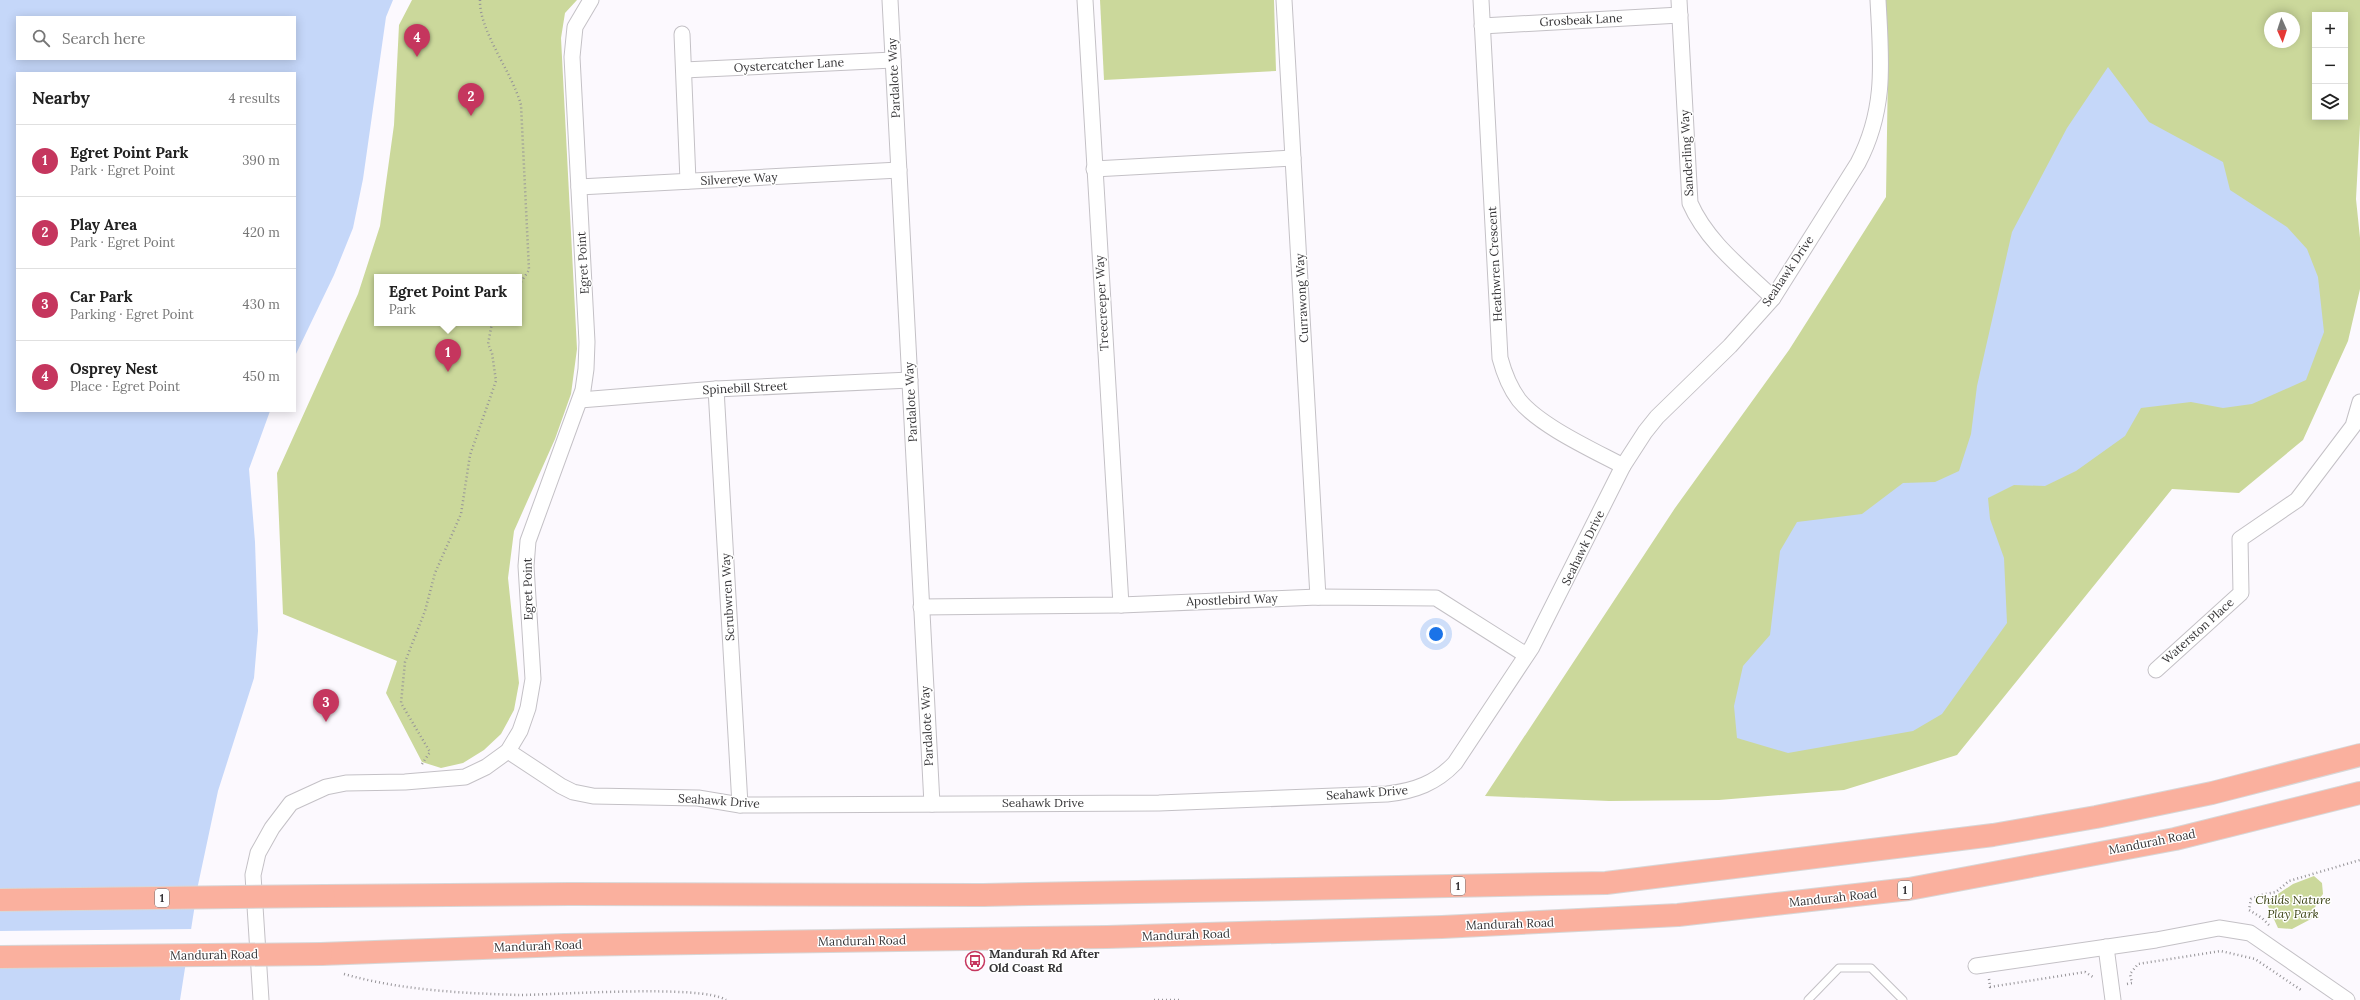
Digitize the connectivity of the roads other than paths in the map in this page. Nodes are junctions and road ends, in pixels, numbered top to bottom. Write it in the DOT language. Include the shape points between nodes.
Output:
graph roads {
  1 [pos="591,0"];
  2 [pos="890,0"];
  3 [pos="1085,0"];
  4 [pos="1284,0"];
  5 [pos="1481,0"];
  6 [pos="1679,0"];
  7 [pos="1878,0"];
  8 [pos="1680,15"];
  9 [pos="1482,26"];
  10 [pos="682,34"];
  11 [pos="893,60"];
  12 [pos="684,70"];
  13 [pos="1293,158"];
  14 [pos="899,170"];
  15 [pos="1094,170"];
  16 [pos="688,181"];
  17 [pos="579,187"];
  18 [pos="1773,298"];
  19 [pos="910,380"];
  20 [pos="716,389"];
  21 [pos="580,400"];
  22 [pos="2360,402"];
  23 [pos="2356,428"];
  24 [pos="1623,466"];
  25 [pos="1318,597"];
  26 [pos="1121,605"];
  27 [pos="921,607"];
  28 [pos="1526,655"];
  29 [pos="2156,670"];
  30 [pos="508,751"];
  31 [pos="2360,756"];
  32 [pos="2360,793"];
  33 [pos="932,804"];
  34 [pos="740,805"];
  35 [pos="0,900"];
  36 [pos="2106,947"];
  37 [pos="0,957"];
  38 [pos="1980,965"];
  39 [pos="2112,993"];
  40 [pos="261,1000"];
  41 [pos="1808,1000"];
  42 [pos="1903,1000"];
  43 [pos="2347,1000"];
  1 -- 17 [label="street, Egret Point" via="575,27 572,57"];
  2 -- 11 [label="street, Pardalote Way"];
  3 -- 15 [label="street, Treecreeper Way"];
  4 -- 13 [label="street, Currawong Way"];
  5 -- 9 [label="street, Heathwren Crescent"];
  6 -- 8 [label="street, Sanderling Way"];
  7 -- 18 [label="street, Seahawk Drive" via="1880,98 1866,147"];
  8 -- 9 [label="street, Grosbeak Lane"];
  8 -- 18 [label="street, Sanderling Way" via="1690,203 1696,216 1718,246"];
  9 -- 24 [label="street, Heathwren Crescent" via="1500,358 1506,378 1531,412 1581,444"];
  10 -- 12 [label="street"];
  11 -- 12 [label="street, Oystercatcher Lane"];
  11 -- 14 [label="street, Pardalote Way"];
  12 -- 16 [label="street"];
  13 -- 15 [label="street"];
  13 -- 25 [label="street, Currawong Way"];
  14 -- 16 [label="street, Silvereye Way"];
  14 -- 19 [label="street, Pardalote Way"];
  15 -- 26 [label="street, Treecreeper Way"];
  16 -- 17 [label="street, Silvereye Way"];
  17 -- 21 [label="street, Egret Point" via="587,342 586,370"];
  18 -- 24 [label="street, Seahawk Drive" via="1730,346 1657,417"];
  19 -- 20 [label="street, Spinebill Street"];
  19 -- 27 [label="street, Pardalote Way"];
  20 -- 21 [label="street, Spinebill Street"];
  20 -- 34 [label="street, Scrubwren Way"];
  21 -- 30 [label="street, Egret Point" via="528,541 526,566 533,679 528,708 520,731"];
  22 -- 23 [label="street, Waterston Place"];
  23 -- 29 [label="street, Waterston Place" via="2297,500 2240,539 2241,593"];
  24 -- 28 [label="street, Seahawk Drive" via="1550,615"];
  25 -- 26 [label="street, Apostlebird Way"];
  25 -- 28 [label="street, Apostlebird Way" via="1436,598"];
  26 -- 27 [label="street, Apostlebird Way"];
  27 -- 33 [label="street, Pardalote Way"];
  28 -- 33 [label="street, Seahawk Drive" via="1455,763 1444,775 1422,788 1387,794 1159,803"];
  30 -- 34 [label="street, Seahawk Drive" via="573,792 593,796 698,798"];
  30 -- 40 [label="street, Egret Point" via="486,767 465,777 346,783 326,787 291,803 258,852 253,875"];
  31 -- 35 [label="highway, 1, bridge" via="2205,794 1993,835 1606,883 983,895 570,894"];
  32 -- 37 [label="highway, Mandurah Road / 1, bridge" via="2176,839 1909,889 1678,916 1442,927 1107,937 565,945 321,954"];
  33 -- 34 [label="street, Seahawk Drive"];
  36 -- 38 [label="street"];
  36 -- 39 [label="street"];
  36 -- 43 [label="street" via="2218,928 2250,933"];
  41 -- 42 [label="lane" via="1839,968 1871,968"];
}
